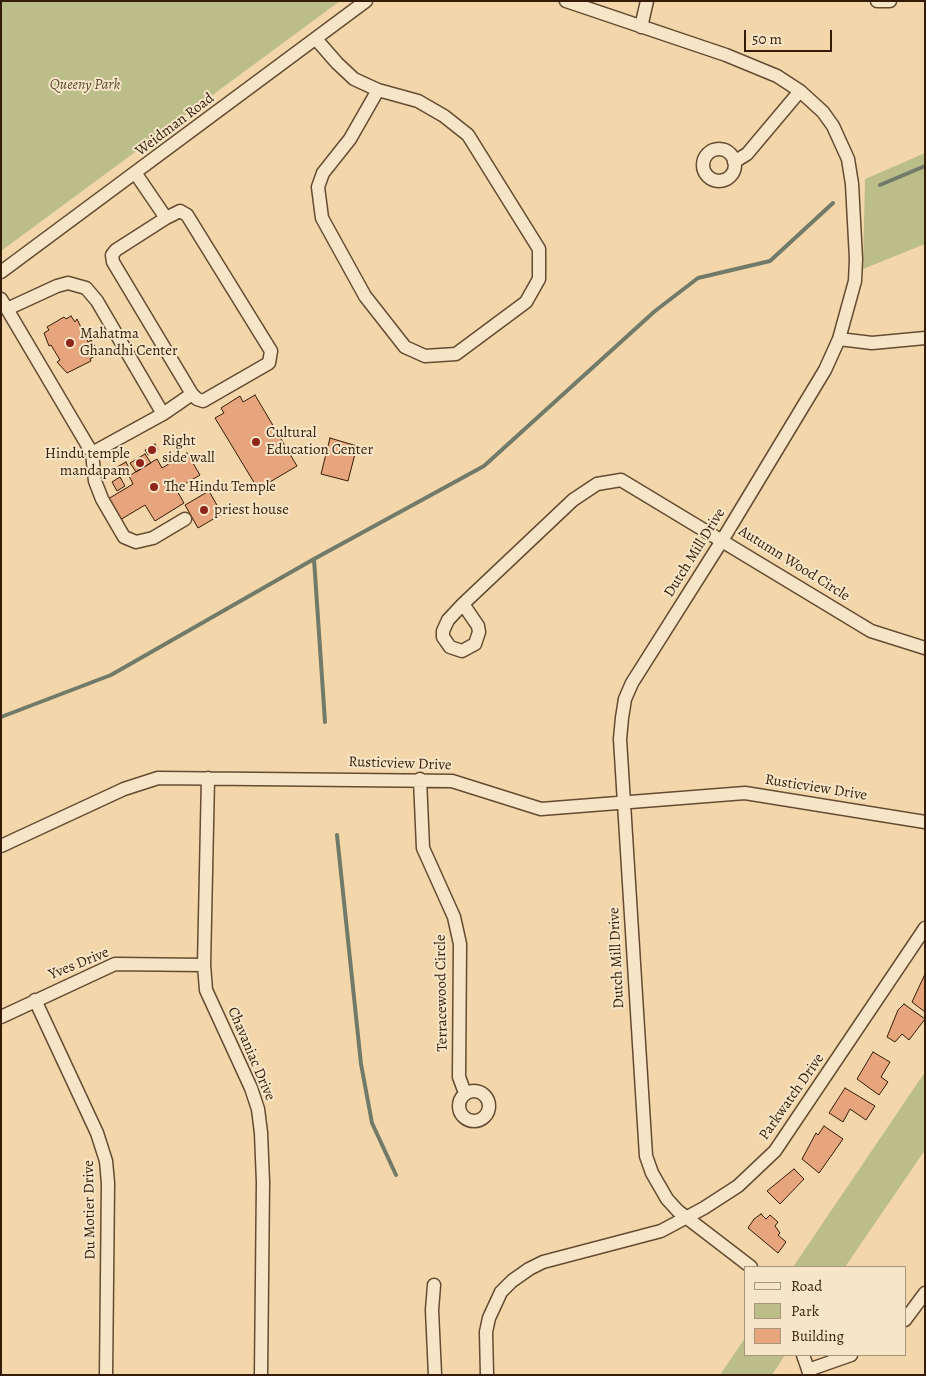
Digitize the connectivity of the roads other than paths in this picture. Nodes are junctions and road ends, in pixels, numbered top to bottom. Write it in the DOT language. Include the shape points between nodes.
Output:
graph roads {
  1 [pos="366,1"];
  2 [pos="566,1"];
  3 [pos="647,1"];
  4 [pos="877,1"];
  5 [pos="890,1"];
  6 [pos="640,27"];
  7 [pos="316,39"];
  8 [pos="378,90"];
  9 [pos="800,91"];
  10 [pos="734,162"];
  11 [pos="136,174"];
  12 [pos="166,218"];
  13 [pos="1,272"];
  14 [pos="4,304"];
  15 [pos="925,338"];
  16 [pos="838,339"];
  17 [pos="192,394"];
  18 [pos="163,414"];
  19 [pos="92,453"];
  20 [pos="185,519"];
  21 [pos="723,540"];
  22 [pos="463,604"];
  23 [pos="925,648"];
  24 [pos="208,778"];
  25 [pos="420,779"];
  26 [pos="626,801"];
  27 [pos="925,822"];
  28 [pos="1,846"];
  29 [pos="925,928"];
  30 [pos="204,965"];
  31 [pos="35,1000"];
  32 [pos="1,1017"];
  33 [pos="465,1093"];
  34 [pos="687,1218"];
  35 [pos="750,1266"];
  36 [pos="434,1285"];
  37 [pos="925,1293"];
  38 [pos="906,1319"];
  39 [pos="803,1356"];
  40 [pos="849,1356"];
  41 [pos="809,1373"];
  42 [pos="106,1375"];
  43 [pos="261,1375"];
  44 [pos="435,1375"];
  45 [pos="487,1375"];
  1 -- 7 [label="street, Weidman Road"];
  2 -- 6 [label="street, Dutch Mill Drive"];
  3 -- 6 [label="street"];
  4 -- 5 [label="street"];
  6 -- 9 [label="street, Dutch Mill Drive" via="726,55 777,76"];
  7 -- 8 [label="street" via="354,79"];
  7 -- 11 [label="street, Weidman Road"];
  8 -- 8 [label="street" via="350,139 323,173 318,187 322,218 365,296 405,347 425,356 456,354 526,302 539,279 539,249 468,135 418,101"];
  9 -- 10 [label="street" via="747,154"];
  9 -- 16 [label="street, Dutch Mill Drive" via="823,112 841,141 852,184 855,281"];
  11 -- 12 [label="street"];
  11 -- 13 [label="street, Weidman Road"];
  12 -- 17 [label="street" via="116,250 112,255 113,262"];
  12 -- 17 [label="street" via="180,211 187,215 270,351 269,363 212,397 203,401"];
  14 -- 18 [label="street" via="57,286 68,284 86,288"];
  14 -- 19 [label="street"];
  15 -- 16 [label="street" via="872,343"];
  16 -- 21 [label="street, Dutch Mill Drive" via="825,370"];
  17 -- 18 [label="street"];
  18 -- 19 [label="street"];
  19 -- 20 [label="street" via="95,481 102,499 129,541 153,538"];
  21 -- 22 [label="street, Autumn Wood Circle" via="621,480 609,480 573,500"];
  21 -- 23 [label="street, Autumn Wood Circle" via="871,630"];
  21 -- 26 [label="street, Dutch Mill Drive" via="625,699 620,739"];
  24 -- 25 [label="street, Rusticview Drive"];
  24 -- 28 [label="street, Rusticview Drive" via="158,778 139,783"];
  24 -- 30 [label="street, Chavaniac Drive"];
  25 -- 26 [label="street, Rusticview Drive" via="452,781 541,809"];
  25 -- 33 [label="street, Terracewood Circle" via="423,848 454,917 460,944 459,1077"];
  26 -- 27 [label="street, Rusticview Drive" via="745,793"];
  26 -- 34 [label="street, Dutch Mill Drive" via="642,1134 652,1173 667,1199"];
  29 -- 34 [label="street, Parkwatch Drive" via="775,1151 738,1186"];
  30 -- 31 [label="street, Yves Drive" via="115,964"];
  30 -- 43 [label="street, Chavaniac Drive" via="206,990 251,1088 260,1125 263,1174"];
  31 -- 32 [label="street, Yves Drive"];
  31 -- 42 [label="street, Du Motier Drive" via="98,1133 106,1161"];
  34 -- 35 [label="street, Dutch Mill Drive"];
  34 -- 45 [label="street, Parkwatch Drive" via="648,1236 543,1262 512,1281 501,1292 489,1318 486,1332"];
  36 -- 44 [label="street"];
  37 -- 38 [label="street"];
  39 -- 41 [label="street"];
  40 -- 41 [label="street"];
}
